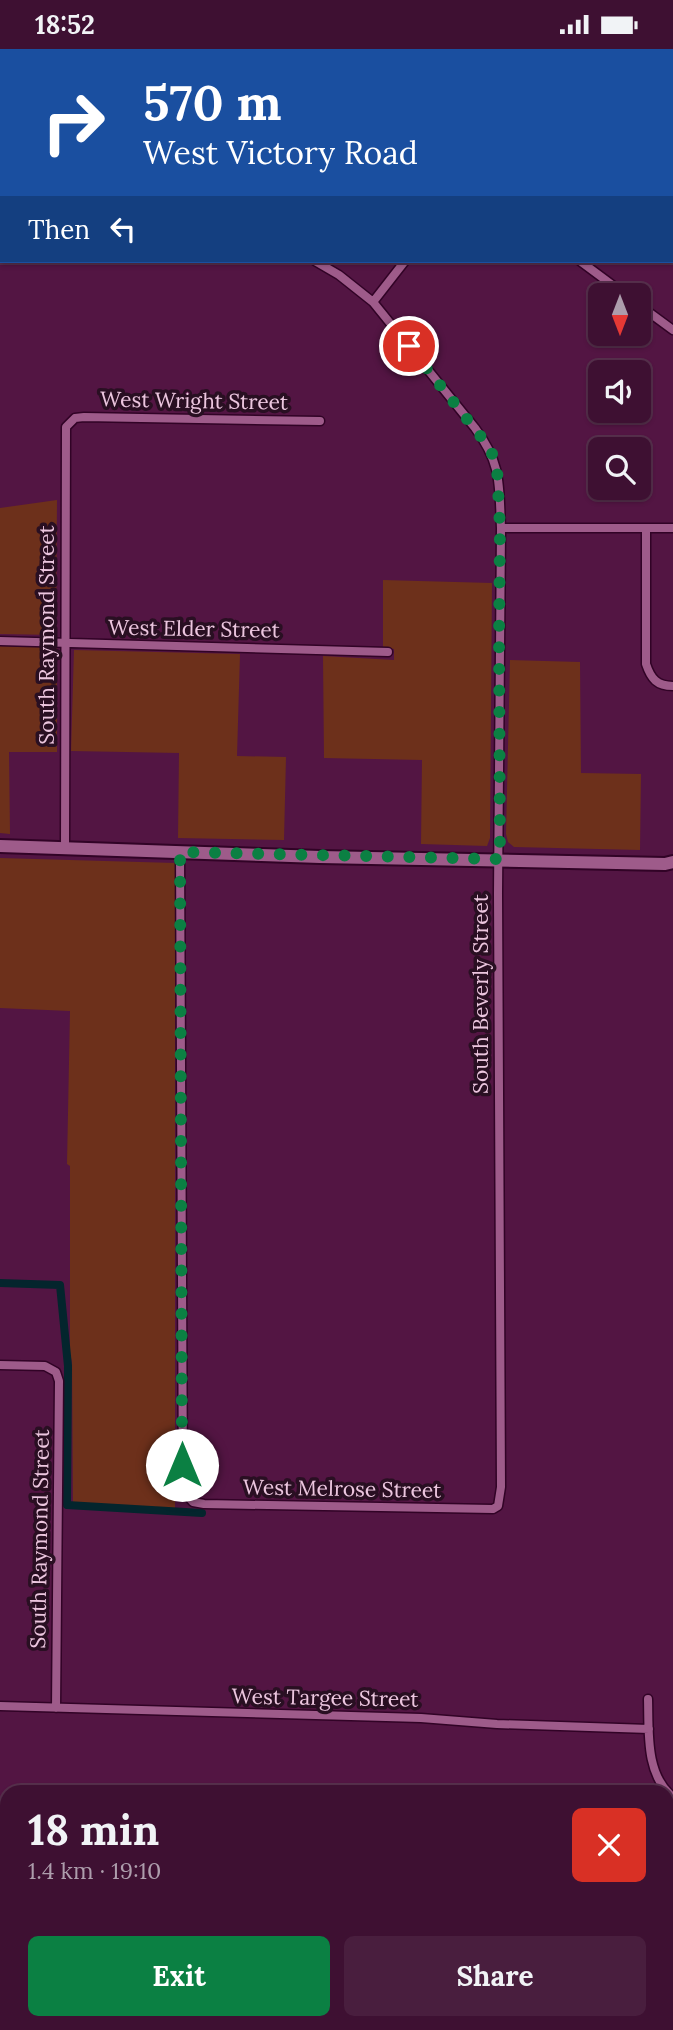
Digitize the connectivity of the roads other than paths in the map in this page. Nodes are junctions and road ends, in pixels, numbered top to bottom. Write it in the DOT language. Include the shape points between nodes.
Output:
graph roads {
  1 [pos="318,263"];
  2 [pos="403,263"];
  3 [pos="582,263"];
  4 [pos="609,283"];
  5 [pos="373,302"];
  6 [pos="651,314"];
  7 [pos="673,330"];
  8 [pos="320,421"];
  9 [pos="69,422"];
  10 [pos="500,528"];
  11 [pos="646,528"];
  12 [pos="673,528"];
  13 [pos="0,641"];
  14 [pos="64,643"];
  15 [pos="388,652"];
  16 [pos="673,686"];
  17 [pos="0,846"];
  18 [pos="65,848"];
  19 [pos="180,852"];
  20 [pos="500,859"];
  21 [pos="670,865"];
  22 [pos="0,1366"];
  23 [pos="498,1506"];
  24 [pos="649,1699"];
  25 [pos="0,1706"];
  26 [pos="56,1708"];
  27 [pos="649,1729"];
  28 [pos="662,1785"];
  1 -- 5 [label="street, South Beverly Street"];
  2 -- 5 [label="street"];
  3 -- 4 [label="street"];
  5 -- 10 [label="street, South Beverly Street" via="490,448 497,468"];
  6 -- 7 [label="street"];
  8 -- 9 [label="street, West Wright Street" via="84,417"];
  9 -- 14 [label="street, South Raymond Street" via="65,431"];
  10 -- 11 [label="street"];
  10 -- 20 [label="street, South Beverly Street"];
  11 -- 12 [label="street"];
  11 -- 16 [label="street" via="646,664 657,683"];
  13 -- 14 [label="street, West Elder Street"];
  14 -- 15 [label="street, West Elder Street"];
  14 -- 18 [label="street, South Raymond Street"];
  17 -- 18 [label="main road"];
  18 -- 19 [label="main road"];
  19 -- 20 [label="main road"];
  19 -- 23 [label="street, West Melrose Street" via="183,1490 193,1502 204,1504 488,1511"];
  20 -- 21 [label="main road"];
  20 -- 23 [label="street, South Beverly Street"];
  22 -- 26 [label="street, South Raymond Street" via="45,1366 59,1381"];
  24 -- 27 [label="street"];
  25 -- 26 [label="street, West Targee Street"];
  26 -- 27 [label="street, West Targee Street"];
  27 -- 28 [label="street" via="649,1746"];
}
